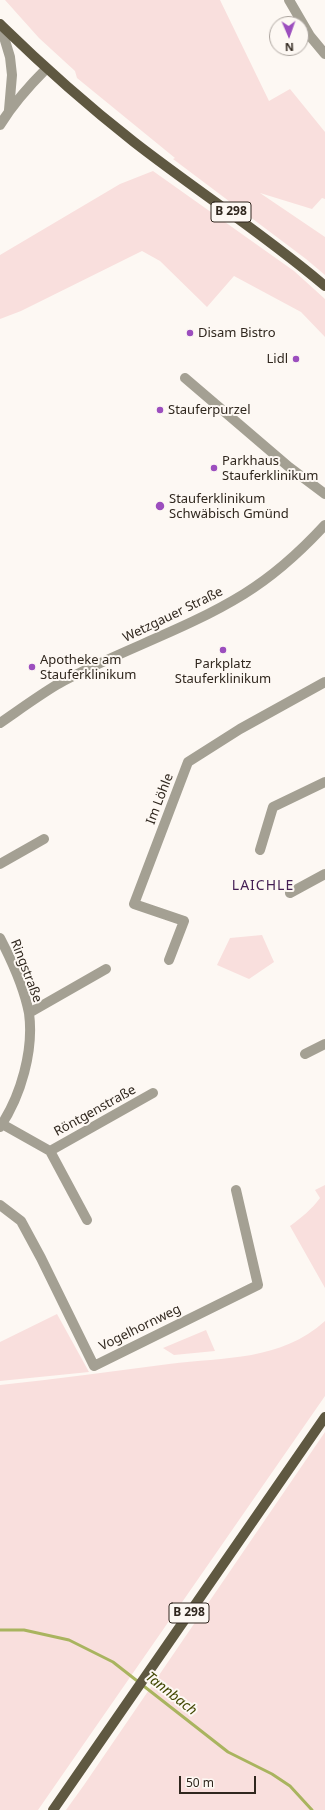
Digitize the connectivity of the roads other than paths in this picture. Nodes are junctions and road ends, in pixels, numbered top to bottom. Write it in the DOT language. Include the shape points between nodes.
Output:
graph roads {
  1 [pos="289,0"];
  2 [pos="0,24"];
  3 [pos="325,54"];
  4 [pos="46,69"];
  5 [pos="9,110"];
  6 [pos="0,125"];
  7 [pos="325,286"];
  8 [pos="185,378"];
  9 [pos="325,494"];
  10 [pos="325,525"];
  11 [pos="325,682"];
  12 [pos="0,723"];
  13 [pos="325,782"];
  14 [pos="44,839"];
  15 [pos="260,850"];
  16 [pos="0,864"];
  17 [pos="325,874"];
  18 [pos="290,893"];
  19 [pos="1,942"];
  20 [pos="169,960"];
  21 [pos="106,969"];
  22 [pos="29,1013"];
  23 [pos="325,1044"];
  24 [pos="305,1054"];
  25 [pos="153,1093"];
  26 [pos="1,1125"];
  27 [pos="50,1151"];
  28 [pos="236,1190"];
  29 [pos="0,1205"];
  30 [pos="87,1220"];
  31 [pos="325,1417"];
  32 [pos="53,1810"];
  1 -- 3 [label="street" via="310,36"];
  2 -- 4 [label="main road, B 298"];
  2 -- 5 [label="street" via="10,57 12,75"];
  4 -- 5 [label="street"];
  4 -- 7 [label="main road, B 298" via="134,142 289,256"];
  5 -- 6 [label="street"];
  8 -- 9 [label="street" via="289,467"];
  10 -- 12 [label="street, Wetzgauer Straße" via="273,574 244,594 214,611 58,684"];
  11 -- 20 [label="street, Im Löhle" via="240,729 188,762 134,904 184,921"];
  13 -- 15 [label="street" via="274,808"];
  14 -- 16 [label="street"];
  17 -- 18 [label="street"];
  19 -- 22 [label="street, Ringstraße" via="23,991"];
  21 -- 22 [label="street"];
  22 -- 26 [label="street, Ringstraße" via="30,1048 20,1085"];
  23 -- 24 [label="street"];
  25 -- 27 [label="street, Röntgenstraße"];
  26 -- 27 [label="street"];
  27 -- 30 [label="street"];
  28 -- 29 [label="street, Vogelhornweg" via="258,1285 94,1366 21,1221"];
  31 -- 32 [label="main road, B 298"];
}
